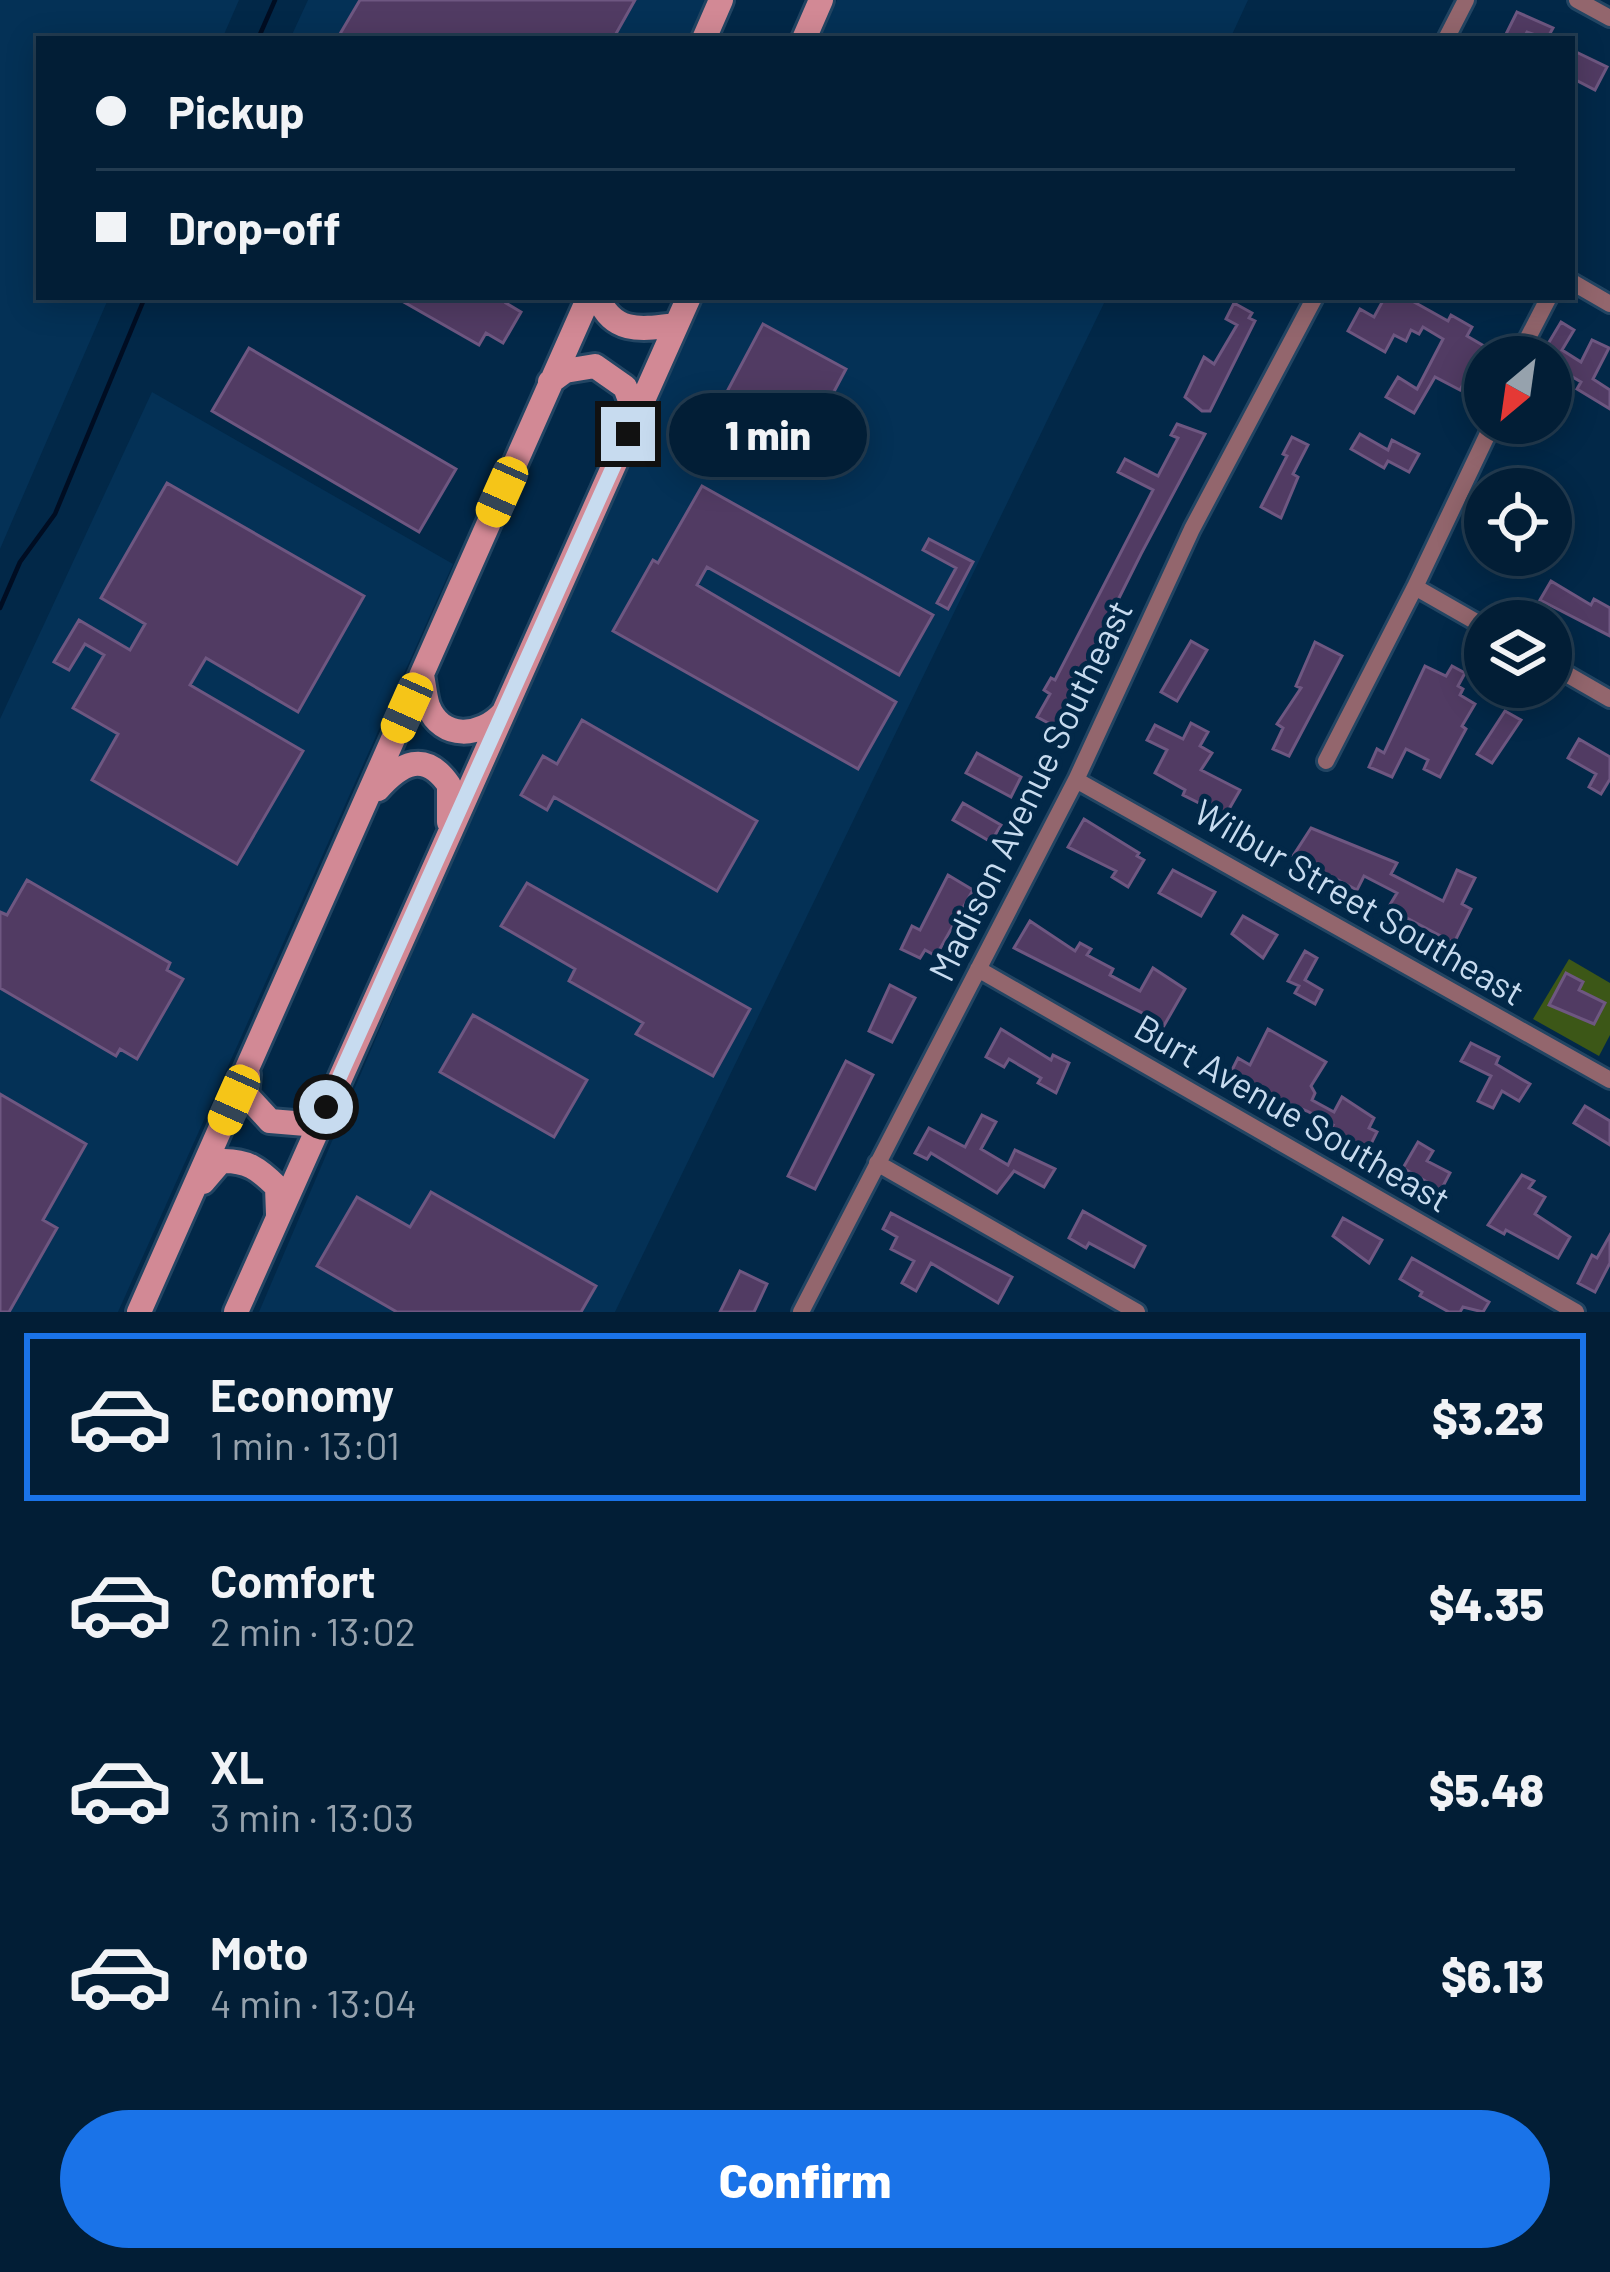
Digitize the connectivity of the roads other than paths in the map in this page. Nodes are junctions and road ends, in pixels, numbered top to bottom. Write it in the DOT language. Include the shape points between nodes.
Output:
graph roads {
  1 [pos="805,0"];
  2 [pos="821,0"];
  3 [pos="1466,0"];
  4 [pos="1577,0"];
  5 [pos="721,3"];
  6 [pos="1610,18"];
  7 [pos="705,36"];
  8 [pos="806,36"];
  9 [pos="1448,36"];
  10 [pos="1575,284"];
  11 [pos="591,300"];
  12 [pos="595,300"];
  13 [pos="687,300"];
  14 [pos="1313,300"];
  15 [pos="1547,300"];
  16 [pos="1610,304"];
  17 [pos="676,325"];
  18 [pos="1529,336"];
  19 [pos="549,383"];
  20 [pos="636,416"];
  21 [pos="1483,444"];
  22 [pos="1415,587"];
  23 [pos="1464,615"];
  24 [pos="422,675"];
  25 [pos="1572,677"];
  26 [pos="1610,699"];
  27 [pos="506,709"];
  28 [pos="1326,761"];
  29 [pos="1076,780"];
  30 [pos="362,807"];
  31 [pos="446,842"];
  32 [pos="978,969"];
  33 [pos="249,1066"];
  34 [pos="1610,1081"];
  35 [pos="326,1107"];
  36 [pos="878,1163"];
  37 [pos="191,1195"];
  38 [pos="278,1216"];
  39 [pos="139,1312"];
  40 [pos="236,1312"];
  41 [pos="801,1312"];
  42 [pos="1137,1312"];
  43 [pos="1576,1312"];
  1 -- 8 [label="street"];
  2 -- 8 [label="street"];
  3 -- 9 [label="street"];
  4 -- 6 [label="street"];
  5 -- 7 [label="street"];
  10 -- 16 [label="street"];
  11 -- 19 [label="street"];
  12 -- 17 [label="street" via="636,331"];
  13 -- 17 [label="street"];
  14 -- 29 [label="street, Madison Avenue Southeast" via="1192,530"];
  15 -- 18 [label="street"];
  17 -- 20 [label="street"];
  19 -- 20 [label="street" via="595,366 626,387"];
  19 -- 24 [label="street"];
  20 -- 27 [label="street"];
  21 -- 22 [label="street"];
  22 -- 23 [label="street"];
  22 -- 28 [label="street"];
  24 -- 27 [label="street" via="429,708 455,730 491,726"];
  24 -- 30 [label="street"];
  25 -- 26 [label="street"];
  27 -- 31 [label="street"];
  29 -- 32 [label="street, Madison Avenue Southeast"];
  29 -- 34 [label="street, Wilbur Street Southeast"];
  30 -- 31 [label="street" via="396,768 425,765 449,785"];
  30 -- 33 [label="street"];
  31 -- 35 [label="street"];
  32 -- 36 [label="street, Madison Avenue Southeast"];
  32 -- 43 [label="street, Burt Avenue Southeast"];
  33 -- 35 [label="street" via="246,1095 269,1121 306,1124"];
  33 -- 37 [label="street"];
  35 -- 38 [label="street"];
  36 -- 41 [label="street, Madison Avenue Southeast"];
  36 -- 42 [label="street"];
  37 -- 38 [label="street" via="221,1161 240,1160 277,1187"];
  37 -- 39 [label="street"];
  38 -- 40 [label="street"];
}
